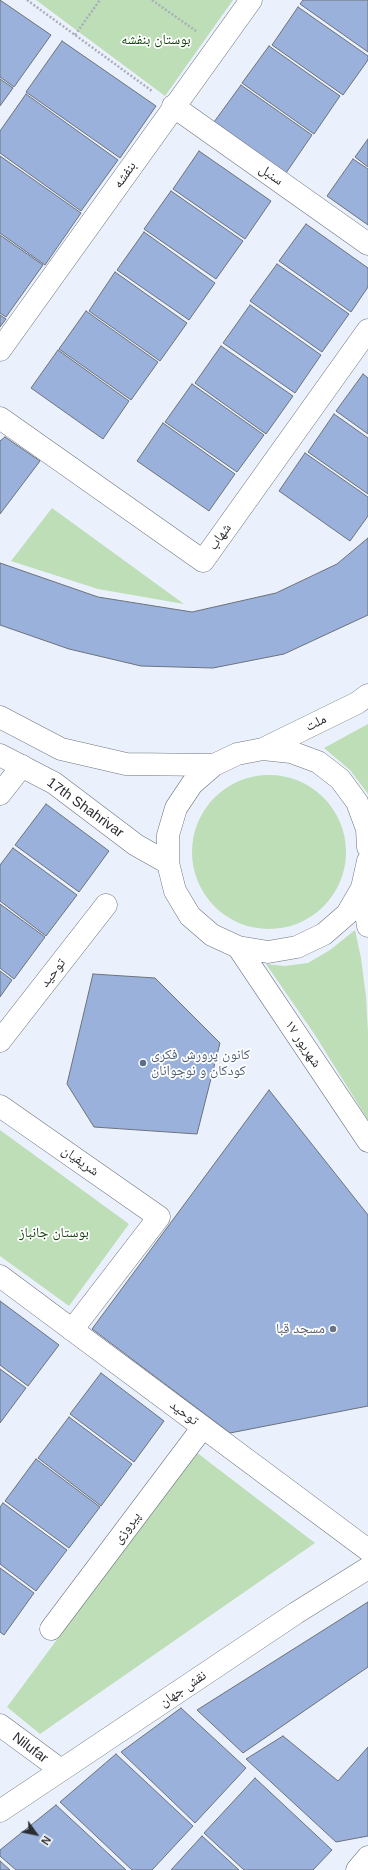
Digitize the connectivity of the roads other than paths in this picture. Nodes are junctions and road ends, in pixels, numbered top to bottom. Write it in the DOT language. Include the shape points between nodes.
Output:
graph roads {
  1 [pos="251,0"];
  2 [pos="173,106"];
  3 [pos="368,244"];
  4 [pos="368,330"];
  5 [pos="0,350"];
  6 [pos="0,418"];
  7 [pos="368,695"];
  8 [pos="0,717"];
  9 [pos="263,749"];
  10 [pos="0,755"];
  11 [pos="214,765"];
  12 [pos="22,766"];
  13 [pos="0,794"];
  14 [pos="368,847"];
  15 [pos="368,861"];
  16 [pos="168,863"];
  17 [pos="362,888"];
  18 [pos="106,905"];
  19 [pos="368,926"];
  20 [pos="238,947"];
  21 [pos="0,1041"];
  22 [pos="0,1106"];
  23 [pos="368,1141"];
  24 [pos="0,1276"];
  25 [pos="72,1330"];
  26 [pos="203,1427"];
  27 [pos="368,1550"];
  28 [pos="368,1568"];
  29 [pos="52,1629"];
  30 [pos="0,1725"];
  31 [pos="61,1770"];
  32 [pos="0,1811"];
  33 [pos="368,1857"];
  34 [pos="357,1870"];
  1 -- 2 [label="street, بنفشه"];
  2 -- 3 [label="street, سنبل"];
  2 -- 5 [label="street, بنفشه"];
  4 -- 6 [label="street, شهاب" via="203,561"];
  7 -- 9 [label="street, ملت" via="357,703"];
  8 -- 11 [label="street" via="61,749 126,764"];
  9 -- 11 [label="street" via="237,754"];
  9 -- 14 [label="street" via="291,752 318,762 340,779 357,802 367,828"];
  10 -- 12 [label="street, 17th Shahrivar"];
  11 -- 16 [label="street" via="192,784 176,808 168,835"];
  12 -- 13 [label="street"];
  12 -- 16 [label="street, 17th Shahrivar" via="54,783 136,845"];
  15 -- 17 [label="street"];
  16 -- 20 [label="street" via="175,891 190,916 212,935"];
  17 -- 19 [label="street"];
  17 -- 20 [label="street" via="347,914 324,934 297,947 268,952"];
  18 -- 21 [label="street, توحید"];
  20 -- 23 [label="street, ۱۷ شهریور"];
  22 -- 25 [label="street, شریفیان" via="159,1217"];
  24 -- 25 [label="street, توحید"];
  25 -- 26 [label="street, توحید"];
  26 -- 27 [label="street, توحید"];
  26 -- 29 [label="street, پیروزی"];
  28 -- 31 [label="street, نقش جهان"];
  30 -- 31 [label="street, Nilufar"];
  31 -- 32 [label="street, نقش جهان"];
  33 -- 34 [label="street"];
}
